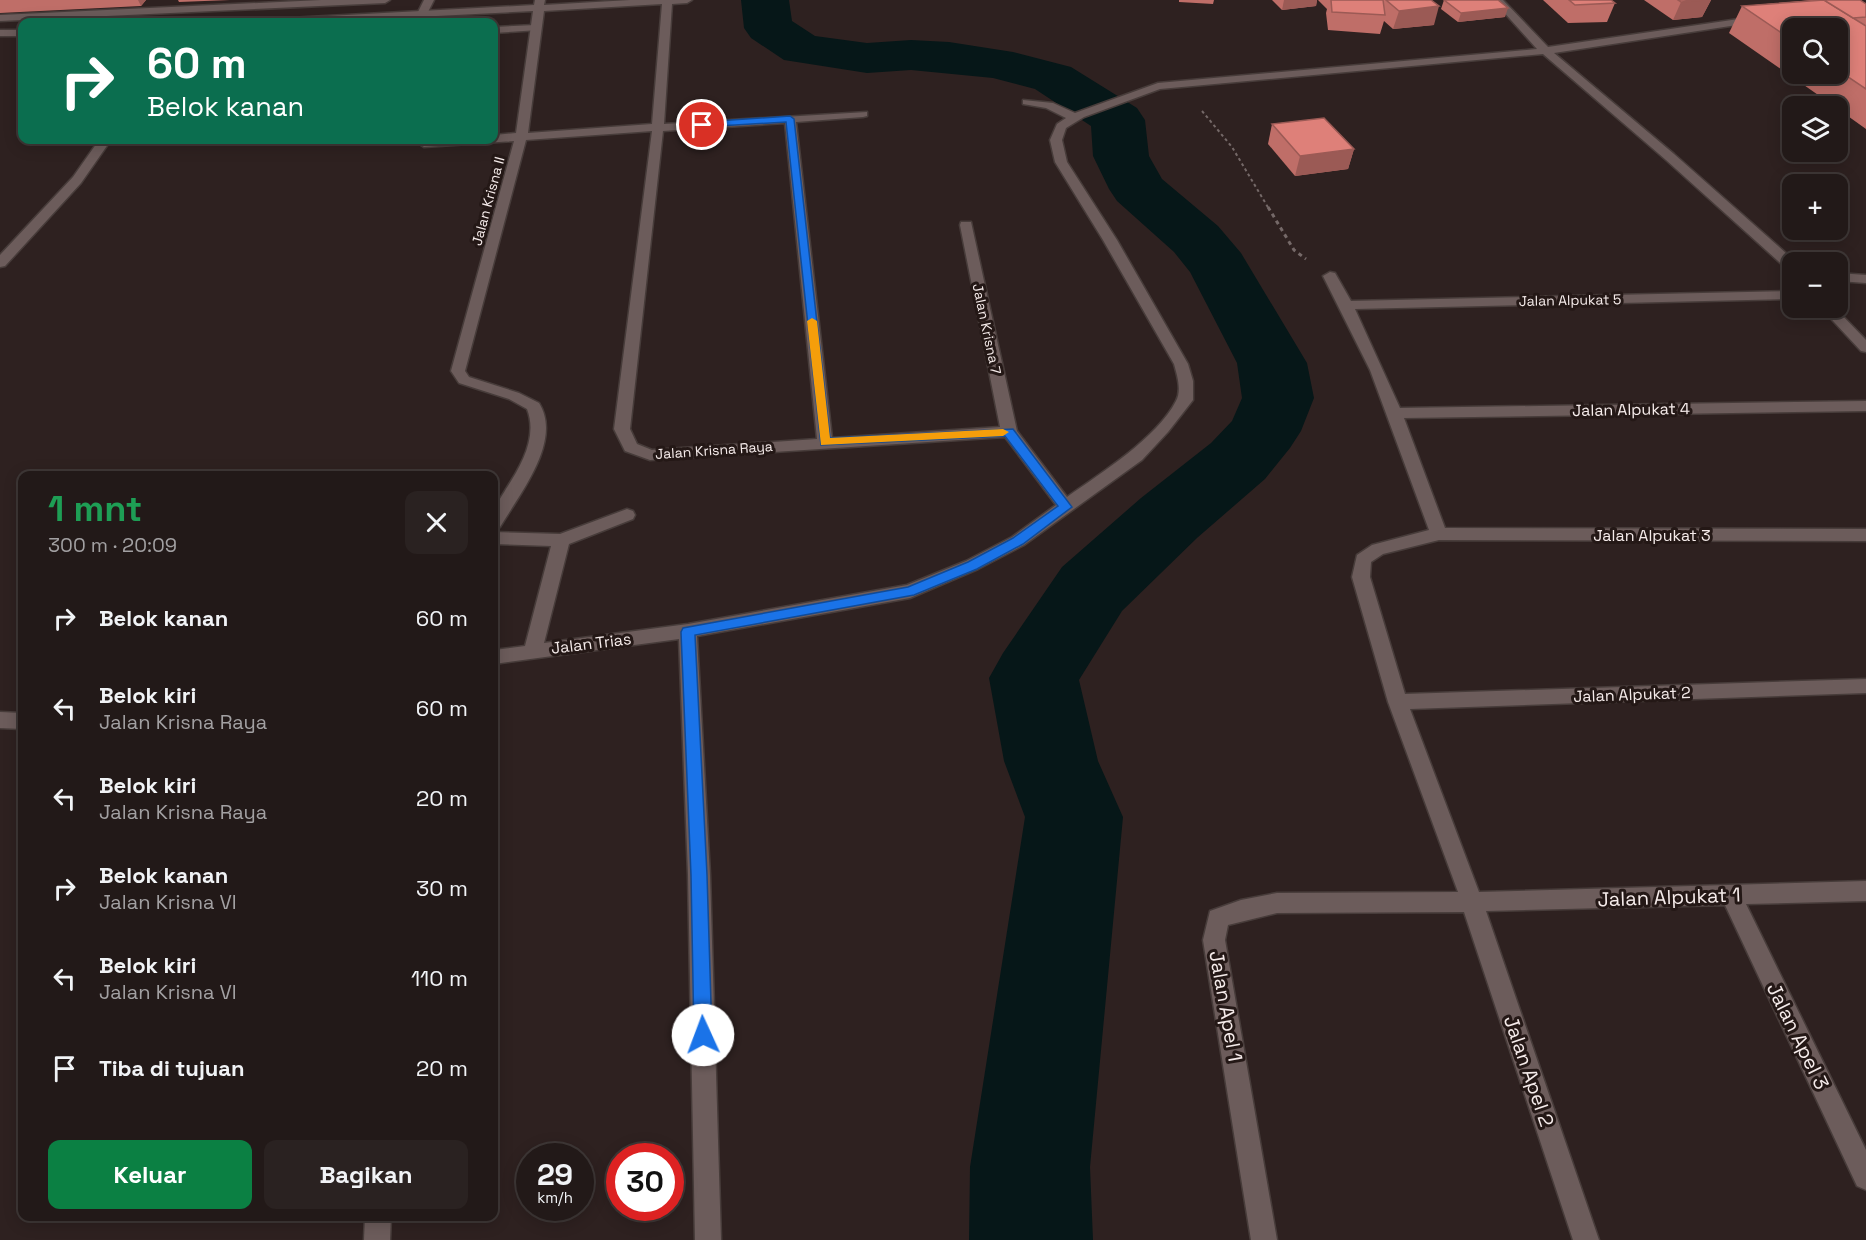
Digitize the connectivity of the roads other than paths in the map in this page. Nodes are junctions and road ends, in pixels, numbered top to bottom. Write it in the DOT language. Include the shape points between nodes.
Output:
graph roads {
  1 [pos="154,0"];
  2 [pos="385,0"];
  3 [pos="429,0"];
  4 [pos="687,0"];
  5 [pos="1498,0"];
  6 [pos="666,1"];
  7 [pos="539,4"];
  8 [pos="144,12"];
  9 [pos="1769,17"];
  10 [pos="0,18"];
  11 [pos="139,18"];
  12 [pos="420,18"];
  13 [pos="428,18"];
  14 [pos="536,28"];
  15 [pos="498,30"];
  16 [pos="0,33"];
  17 [pos="18,33"];
  18 [pos="1545,51"];
  19 [pos="1027,102"];
  20 [pos="863,114"];
  21 [pos="1078,117"];
  22 [pos="790,119"];
  23 [pos="658,128"];
  24 [pos="521,138"];
  25 [pos="498,139"];
  26 [pos="102,144"];
  27 [pos="966,225"];
  28 [pos="1782,257"];
  29 [pos="0,263"];
  30 [pos="1330,276"];
  31 [pos="1848,278"];
  32 [pos="1866,279"];
  33 [pos="1782,295"];
  34 [pos="1348,305"];
  35 [pos="1838,318"];
  36 [pos="1866,348"];
  37 [pos="1866,406"];
  38 [pos="1395,413"];
  39 [pos="1009,432"];
  40 [pos="825,442"];
  41 [pos="1066,507"];
  42 [pos="627,515"];
  43 [pos="498,516"];
  44 [pos="1439,534"];
  45 [pos="1866,535"];
  46 [pos="498,538"];
  47 [pos="561,540"];
  48 [pos="688,632"];
  49 [pos="533,650"];
  50 [pos="498,656"];
  51 [pos="1866,686"];
  52 [pos="1398,702"];
  53 [pos="0,720"];
  54 [pos="18,721"];
  55 [pos="1866,891"];
  56 [pos="1731,895"];
  57 [pos="1472,902"];
  58 [pos="1864,1169"];
  59 [pos="378,1221"];
  60 [pos="377,1240"];
  61 [pos="708,1240"];
  62 [pos="1264,1240"];
  63 [pos="1586,1240"];
  1 -- 8 [label="street"];
  2 -- 8 [label="street"];
  3 -- 12 [label="street"];
  4 -- 6 [label="street"];
  5 -- 18 [label="street"];
  6 -- 7 [label="street"];
  6 -- 23 [label="street, Jalan Krisna Raya"];
  7 -- 13 [label="street"];
  7 -- 14 [label="street, Jalan Krisna II"];
  8 -- 10 [label="street"];
  8 -- 11 [label="street"];
  9 -- 18 [label="street"];
  14 -- 15 [label="street"];
  14 -- 24 [label="street, Jalan Krisna II"];
  16 -- 17 [label="street"];
  18 -- 21 [label="street" via="1179,83 1158,86"];
  18 -- 28 [label="street"];
  19 -- 21 [label="street" via="1049,105"];
  20 -- 22 [label="street"];
  21 -- 41 [label="street, Jalan Trias" via="1061,126 1056,140 1061,162 1116,250 1181,364 1186,381 1185,400 1150,442"];
  22 -- 23 [label="street"];
  22 -- 40 [label="street"];
  23 -- 24 [label="street"];
  23 -- 40 [label="street, Jalan Krisna Raya" via="622,429 631,447 650,455"];
  24 -- 25 [label="street"];
  24 -- 43 [label="street, Jalan Krisna II" via="458,371 464,381 534,406 539,422 537,441 524,472"];
  26 -- 29 [label="street" via="77,180"];
  27 -- 39 [label="street, Jalan Krisna 7"];
  30 -- 34 [label="street"];
  31 -- 32 [label="street"];
  33 -- 34 [label="street, Jalan Alpukat 5"];
  34 -- 38 [label="street"];
  35 -- 36 [label="street"];
  37 -- 38 [label="street, Jalan Alpukat 4"];
  38 -- 44 [label="street"];
  39 -- 40 [label="street, Jalan Krisna Raya"];
  39 -- 41 [label="street"];
  41 -- 48 [label="street, Jalan Trias" via="1018,541 910,591"];
  42 -- 47 [label="street"];
  44 -- 45 [label="street, Jalan Alpukat 3"];
  44 -- 52 [label="street, Jalan Alpukat 3" via="1378,549 1364,559 1361,577"];
  46 -- 47 [label="street"];
  47 -- 49 [label="street"];
  48 -- 49 [label="street, Jalan Trias"];
  48 -- 61 [label="street" via="699,875"];
  49 -- 50 [label="street, Jalan Trias"];
  51 -- 52 [label="street, Jalan Alpukat 2"];
  52 -- 57 [label="street, Jalan Apel 2"];
  53 -- 54 [label="street"];
  55 -- 56 [label="street, Jalan Alpukat 1"];
  56 -- 57 [label="street, Jalan Alpukat 1"];
  56 -- 58 [label="street, Jalan Apel 3"];
  57 -- 62 [label="street, Jalan Apel 1" via="1277,903 1218,918 1214,940"];
  57 -- 63 [label="street, Jalan Apel 2"];
  59 -- 60 [label="street"];
}
